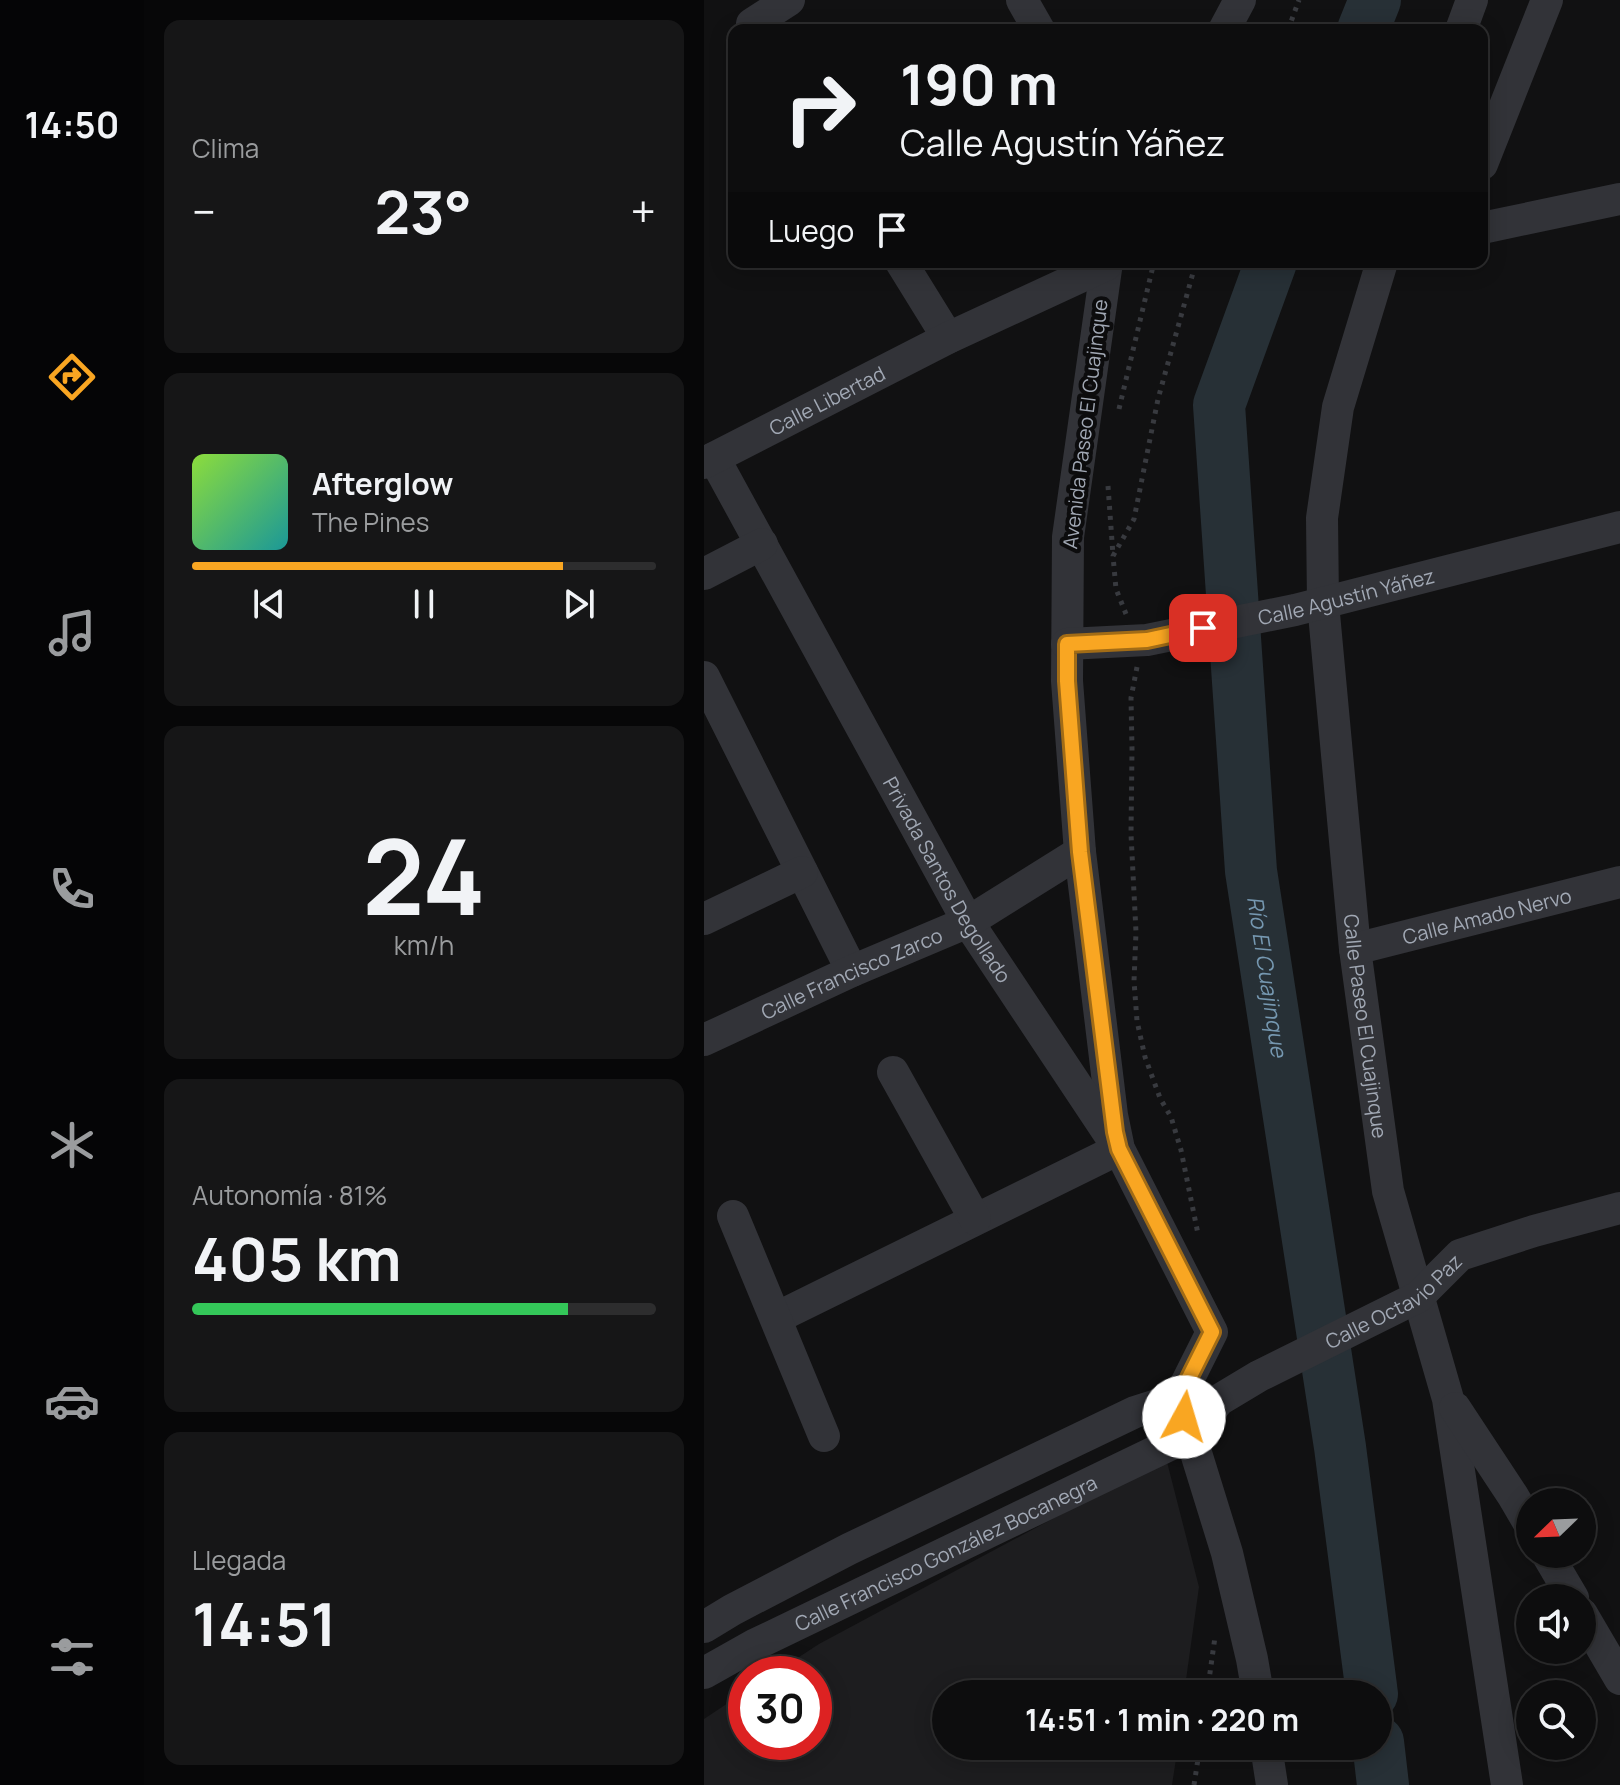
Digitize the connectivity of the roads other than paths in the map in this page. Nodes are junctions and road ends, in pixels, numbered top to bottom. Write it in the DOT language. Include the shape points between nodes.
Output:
graph roads {
  1 [pos="789,0"];
  2 [pos="1022,0"];
  3 [pos="1240,0"];
  4 [pos="1472,0"];
  5 [pos="1547,0"];
  6 [pos="748,18"];
  7 [pos="1036,24"];
  8 [pos="1227,24"];
  9 [pos="1463,24"];
  10 [pos="1488,149"];
  11 [pos="1618,209"];
  12 [pos="1488,227"];
  13 [pos="905,268"];
  14 [pos="1098,268"];
  15 [pos="1106,268"];
  16 [pos="1380,268"];
  17 [pos="948,338"];
  18 [pos="709,461"];
  19 [pos="1620,527"];
  20 [pos="762,544"];
  21 [pos="704,574"];
  22 [pos="1323,603"];
  23 [pos="1067,644"];
  24 [pos="704,677"];
  25 [pos="1080,852"];
  26 [pos="802,872"];
  27 [pos="1620,882"];
  28 [pos="704,919"];
  29 [pos="968,922"];
  30 [pos="1355,949"];
  31 [pos="852,971"];
  32 [pos="704,1040"];
  33 [pos="893,1072"];
  34 [pos="1119,1149"];
  35 [pos="1620,1208"];
  36 [pos="733,1216"];
  37 [pos="975,1219"];
  38 [pos="1404,1305"];
  39 [pos="776,1318"];
  40 [pos="1179,1398"];
  41 [pos="1448,1399"];
  42 [pos="1219,1400"];
  43 [pos="1190,1435"];
  44 [pos="824,1436"];
  45 [pos="1516,1501"];
  46 [pos="732,1610"];
  47 [pos="704,1627"];
  48 [pos="1596,1638"];
  49 [pos="754,1645"];
  50 [pos="704,1673"];
  51 [pos="1620,1679"];
  52 [pos="1256,1680"];
  53 [pos="1268,1760"];
  54 [pos="1272,1785"];
  55 [pos="1507,1785"];
  1 -- 6 [label="street"];
  2 -- 7 [label="street"];
  3 -- 8 [label="street"];
  4 -- 9 [label="street"];
  5 -- 10 [label="street"];
  11 -- 12 [label="street"];
  13 -- 17 [label="street"];
  14 -- 17 [label="street, Calle Libertad"];
  15 -- 23 [label="street, Avenida Paseo El Cuajinque" via="1068,537"];
  16 -- 22 [label="street, Calle Paseo El Cuajinque" via="1338,407 1322,518"];
  17 -- 18 [label="street, Calle Libertad"];
  18 -- 20 [label="street, Privada Santos Degollado"];
  19 -- 22 [label="street, Calle Agustín Yáñez"];
  20 -- 21 [label="street"];
  20 -- 29 [label="street, Privada Santos Degollado"];
  22 -- 23 [label="street, Calle Agustín Yáñez"];
  22 -- 30 [label="street, Calle Paseo El Cuajinque"];
  23 -- 25 [label="street, Avenida Paseo El Cuajinque"];
  24 -- 26 [label="street"];
  25 -- 29 [label="street, Calle Francisco Zarco"];
  25 -- 34 [label="street, Avenida Paseo El Cuajinque"];
  26 -- 28 [label="street"];
  26 -- 31 [label="street"];
  27 -- 30 [label="street, Calle Amado Nervo"];
  29 -- 31 [label="street, Calle Francisco Zarco"];
  29 -- 34 [label="street, Privada Santos Degollado"];
  30 -- 38 [label="street, Calle Paseo El Cuajinque"];
  31 -- 32 [label="street, Calle Francisco Zarco"];
  33 -- 37 [label="street"];
  34 -- 37 [label="street"];
  34 -- 40 [label="street, Avenida Paseo El Cuajinque" via="1212,1332"];
  35 -- 38 [label="street, Calle Octavio Paz" via="1460,1255"];
  36 -- 39 [label="street"];
  37 -- 39 [label="street"];
  38 -- 41 [label="street, Calle Paseo El Cuajinque"];
  38 -- 42 [label="street, Calle Octavio Paz"];
  39 -- 44 [label="street"];
  40 -- 42 [label="street"];
  40 -- 43 [label="street"];
  40 -- 46 [label="street" via="1135,1412"];
  41 -- 45 [label="street"];
  41 -- 55 [label="street, Calle Paseo El Cuajinque"];
  42 -- 43 [label="street, Calle Octavio Paz"];
  43 -- 49 [label="street, Calle Francisco González Bocanegra"];
  43 -- 52 [label="street" via="1227,1553"];
  46 -- 47 [label="street"];
  46 -- 49 [label="street"];
  48 -- 51 [label="street"];
  49 -- 50 [label="street, Calle Francisco González Bocanegra"];
  53 -- 54 [label="street"];
}
